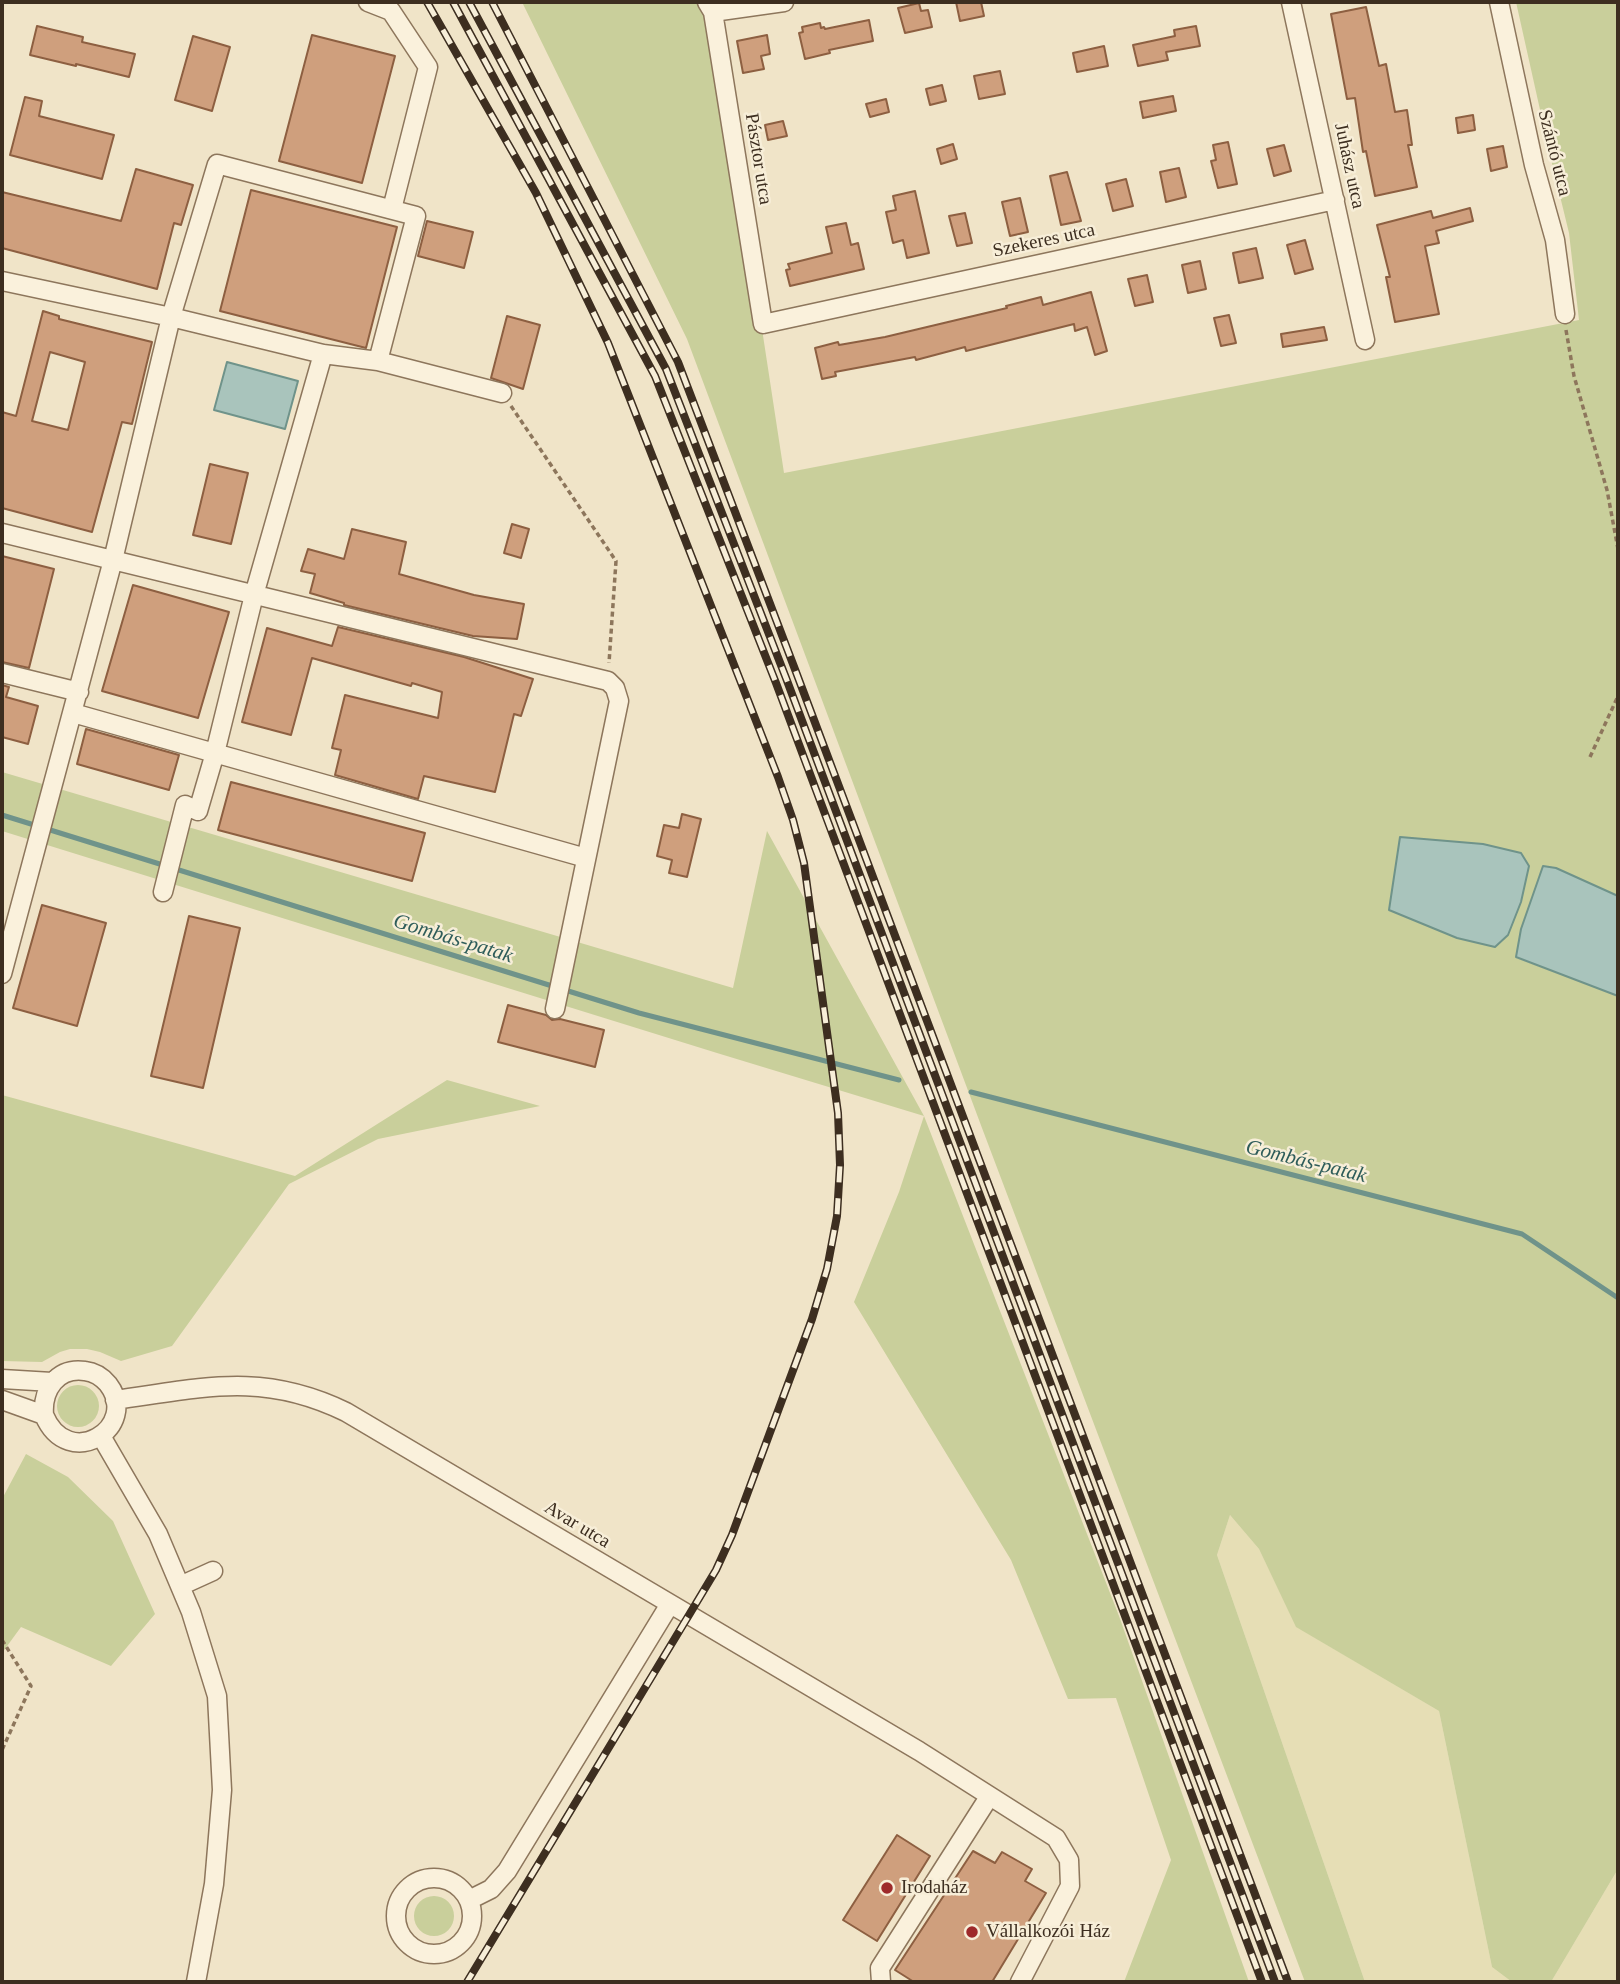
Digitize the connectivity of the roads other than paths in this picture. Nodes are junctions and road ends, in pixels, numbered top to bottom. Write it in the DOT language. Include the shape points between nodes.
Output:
graph roads {
  1 [pos="368,2"];
  2 [pos="784,2"];
  3 [pos="1291,2"];
  4 [pos="1499,2"];
  5 [pos="710,7"];
  6 [pos="1335,200"];
  7 [pos="392,209"];
  8 [pos="2,281"];
  9 [pos="1564,314"];
  10 [pos="171,317"];
  11 [pos="762,324"];
  12 [pos="1365,340"];
  13 [pos="323,354"];
  14 [pos="378,361"];
  15 [pos="502,393"];
  16 [pos="2,533"];
  17 [pos="113,560"];
  18 [pos="254,595"];
  19 [pos="2,673"];
  20 [pos="79,692"];
  21 [pos="73,713"];
  22 [pos="215,753"];
  23 [pos="586,858"];
  24 [pos="163,892"];
  25 [pos="6,939"];
  26 [pos="2,974"];
  27 [pos="555,1009"];
  28 [pos="2,1379"];
  29 [pos="52,1382"];
  30 [pos="115,1399"];
  31 [pos="2,1400"];
  32 [pos="44,1415"];
  33 [pos="101,1436"];
  34 [pos="213,1571"];
  35 [pos="180,1586"];
  36 [pos="670,1604"];
  37 [pos="989,1797"];
  38 [pos="469,1900"];
  39 [pos="196,1982"];
  40 [pos="881,1982"];
  41 [pos="1020,1982"];
  1 -- 7 [label="street" via="391,11 428,67"];
  2 -- 5 [label="street"];
  3 -- 6 [label="street, Juhász utca"];
  4 -- 9 [label="street, Szántó utca" via="1555,240"];
  5 -- 11 [label="street, Pásztor utca"];
  6 -- 11 [label="street, Szekeres utca"];
  6 -- 12 [label="street, Juhász utca"];
  7 -- 10 [label="street" via="217,164"];
  7 -- 14 [label="street" via="416,216"];
  8 -- 10 [label="street"];
  10 -- 13 [label="street"];
  10 -- 17 [label="street"];
  13 -- 14 [label="street"];
  13 -- 18 [label="street"];
  14 -- 15 [label="street"];
  16 -- 17 [label="street"];
  17 -- 18 [label="street"];
  17 -- 20 [label="street"];
  18 -- 22 [label="street"];
  18 -- 23 [label="street" via="608,681 619,701"];
  19 -- 20 [label="street"];
  20 -- 21 [label="street"];
  21 -- 22 [label="street"];
  21 -- 25 [label="street"];
  22 -- 23 [label="street"];
  22 -- 24 [label="street" via="198,811 185,805"];
  23 -- 27 [label="street"];
  25 -- 26 [label="street"];
  28 -- 29 [label="street"];
  29 -- 30 [label="street" via="72,1371 95,1373"];
  29 -- 32 [label="street" via="43,1403"];
  30 -- 33 [label="street" via="113,1420"];
  30 -- 36 [label="street, Avar utca" via="232,1385 310,1396 346,1412"];
  31 -- 32 [label="street"];
  32 -- 33 [label="street" via="48,1426 67,1441 78,1443"];
  33 -- 35 [label="street" via="158,1534"];
  34 -- 35 [label="street"];
  35 -- 39 [label="street" via="217,1696 222,1790 214,1884"];
  36 -- 37 [label="street, Avar utca"];
  36 -- 38 [label="street" via="507,1871 491,1889"];
  37 -- 40 [label="street" via="880,1968"];
  37 -- 41 [label="street, Avar utca" via="1056,1838 1069,1860 1070,1886"];
  38 -- 38 [label="street" via="452,1882 440,1878 415,1882 399,1901 397,1926 402,1937 422,1952 447,1952 466,1937 472,1913"];
}
